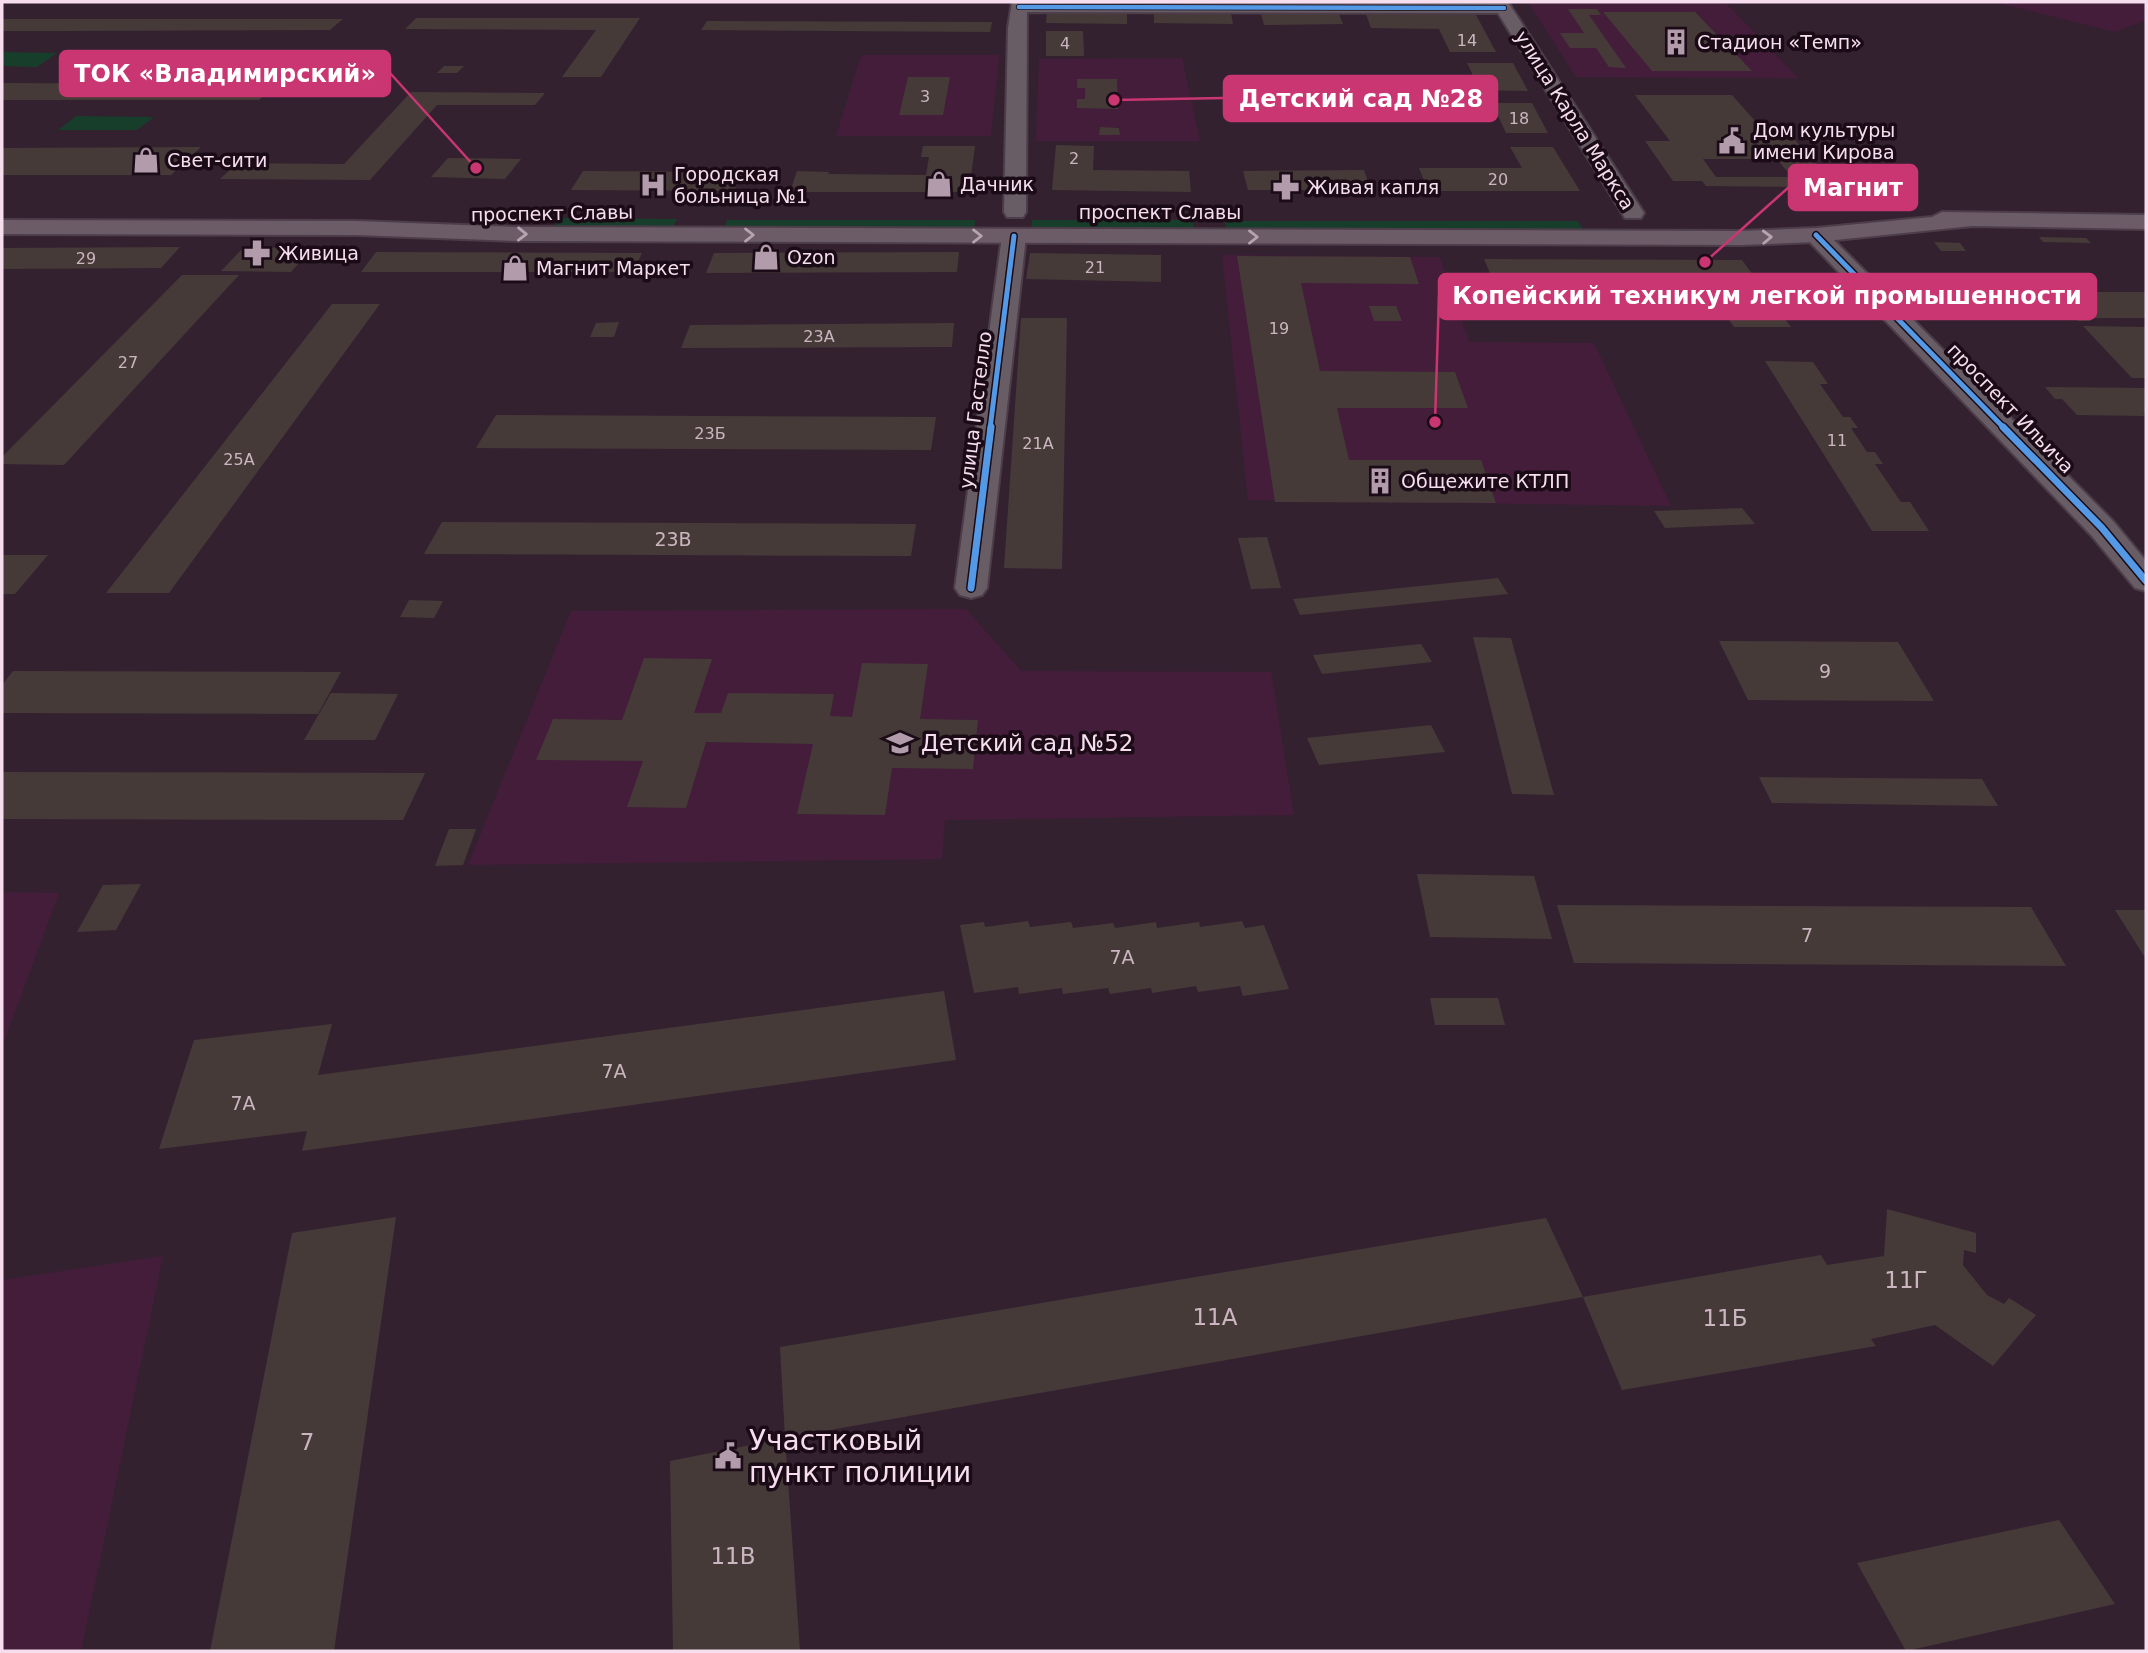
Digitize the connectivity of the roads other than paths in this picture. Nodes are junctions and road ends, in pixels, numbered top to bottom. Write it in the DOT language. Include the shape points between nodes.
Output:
graph roads {
  1 [pos="1020,4"];
  2 [pos="1502,5"];
  3 [pos="511,212"];
  4 [pos="987,212"];
  5 [pos="1041,212"];
  6 [pos="1214,212"];
  7 [pos="1607,213"];
  8 [pos="1633,213"];
  9 [pos="1660,213"];
  10 [pos="1796,214"];
  11 [pos="1966,221"];
  12 [pos="2146,222"];
  13 [pos="1014,224"];
  14 [pos="2,227"];
  15 [pos="356,228"];
  16 [pos="1816,235"];
  17 [pos="1216,236"];
  18 [pos="1650,238"];
  19 [pos="2146,581"];
  20 [pos="971,588"];
  1 -- 2 [label="street"];
  1 -- 13 [label="street, улица Гастелло"];
  2 -- 8 [label="street, улица Карла Маркса"];
  3 -- 15 [label="main road, проспект Славы"];
  4 -- 13 [label="main road, проспект Славы"];
  5 -- 13 [label="main road, проспект Славы"];
  6 -- 17 [label="main road"];
  7 -- 8 [label="main road"];
  8 -- 9 [label="main road"];
  8 -- 18 [label="main road, улица Карла Маркса"];
  10 -- 11 [label="main road, проспект Славы"];
  10 -- 16 [label="main road, проспект Ильича"];
  11 -- 12 [label="main road, проспект Славы"];
  11 -- 16 [label="main road, проспект Славы"];
  15 -- 13 [label="main road, проспект Славы, one-way" via="531,234"];
  13 -- 17 [label="main road, проспект Славы"];
  13 -- 20 [label="street, улица Гастелло"];
  14 -- 15 [label="main road, проспект Славы"];
  18 -- 16 [label="main road, проспект Славы, one-way"];
  16 -- 19 [label="street, проспект Ильича" via="2093,519"];
  17 -- 18 [label="main road, проспект Славы, one-way"];
}
